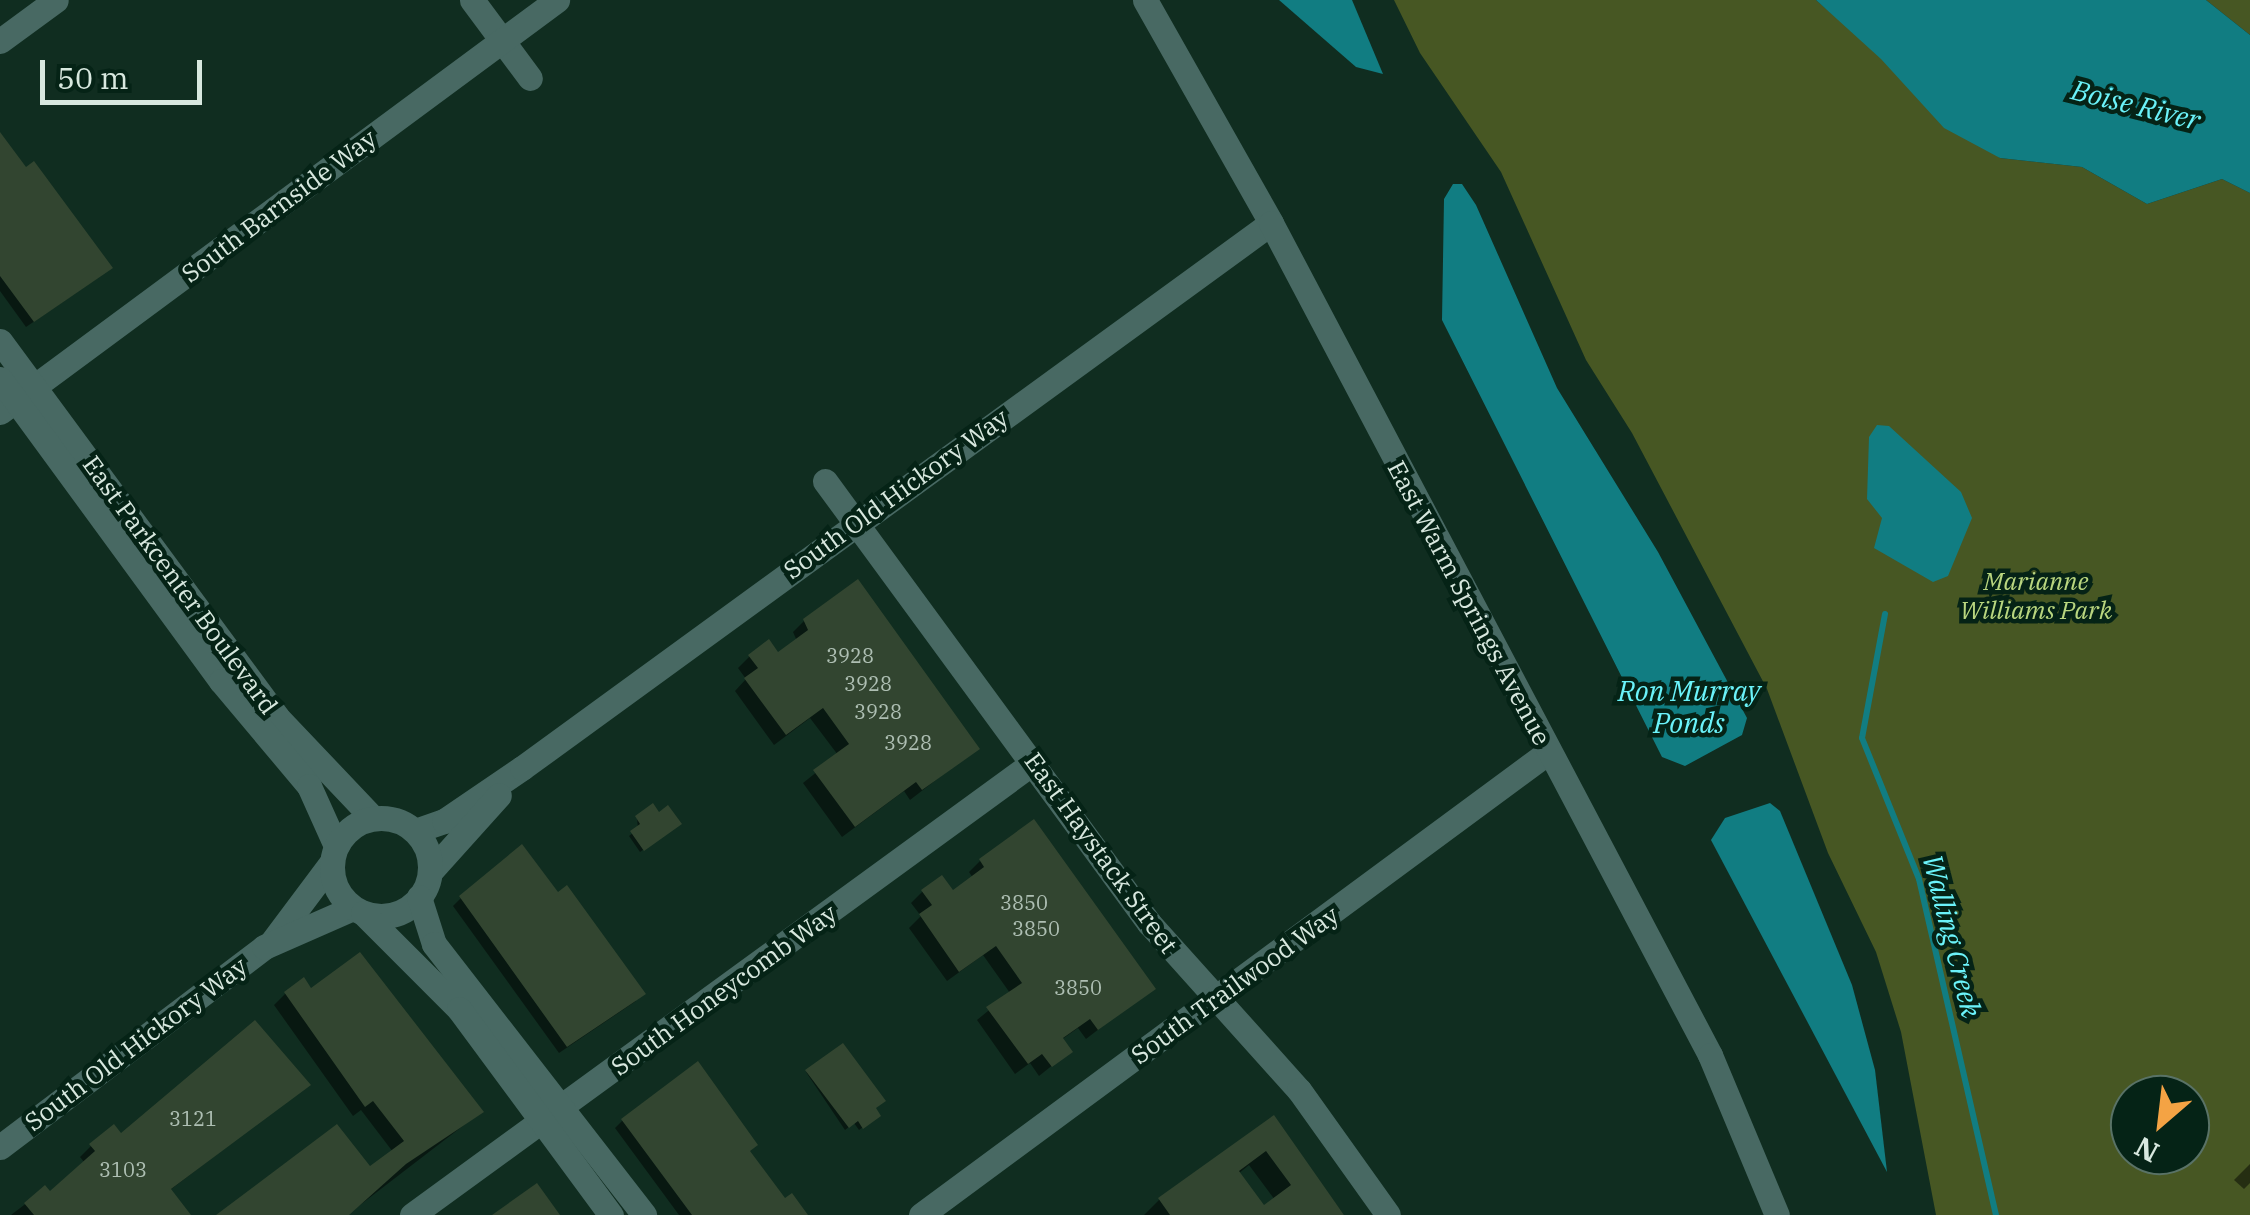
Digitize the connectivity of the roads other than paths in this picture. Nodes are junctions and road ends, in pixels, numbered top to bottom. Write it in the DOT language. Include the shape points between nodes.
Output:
graph roads {
  1 [pos="56,0"];
  2 [pos="472,0"];
  3 [pos="558,0"];
  4 [pos="1145,0"];
  5 [pos="502,40"];
  6 [pos="0,41"];
  7 [pos="530,78"];
  8 [pos="1271,223"];
  9 [pos="0,341"];
  10 [pos="0,379"];
  11 [pos="17,400"];
  12 [pos="825,481"];
  13 [pos="858,522"];
  14 [pos="1548,753"];
  15 [pos="1034,762"];
  16 [pos="522,768"];
  17 [pos="373,818"];
  18 [pos="414,831"];
  19 [pos="334,854"];
  20 [pos="430,872"];
  21 [pos="420,898"];
  22 [pos="358,910"];
  23 [pos="272,942"];
  24 [pos="1214,1002"];
  25 [pos="553,1115"];
  26 [pos="0,1148"];
  27 [pos="412,1215"];
  28 [pos="610,1215"];
  29 [pos="644,1215"];
  30 [pos="921,1215"];
  31 [pos="1388,1215"];
  32 [pos="1777,1215"];
  1 -- 6 [label="street"];
  2 -- 5 [label="street"];
  3 -- 5 [label="street, South Barnside Way"];
  4 -- 8 [label="street, East Warm Springs Avenue"];
  5 -- 7 [label="street"];
  5 -- 11 [label="street, South Barnside Way"];
  8 -- 13 [label="street, South Old Hickory Way"];
  8 -- 14 [label="street, East Warm Springs Avenue"];
  9 -- 11 [label="street, East Parkcenter Boulevard"];
  10 -- 11 [label="street, East Parkcenter Boulevard"];
  11 -- 17 [label="street, East Parkcenter Boulevard" via="277,716"];
  11 -- 19 [label="street, East Parkcenter Boulevard" via="221,681 310,786"];
  12 -- 13 [label="street, East Haystack Street"];
  13 -- 15 [label="street, East Haystack Street"];
  13 -- 16 [label="street, South Old Hickory Way"];
  14 -- 24 [label="street, South Trailwood Way"];
  14 -- 32 [label="street, East Warm Springs Avenue" via="1710,1055"];
  15 -- 24 [label="street, East Haystack Street"];
  15 -- 25 [label="street, South Honeycomb Way"];
  16 -- 18 [label="street, South Old Hickory Way" via="444,821"];
  16 -- 20 [label="street, South Old Hickory Way"];
  17 -- 18 [label="street"];
  17 -- 19 [label="street" via="345,833"];
  18 -- 20 [label="street"];
  19 -- 22 [label="street" via="336,888"];
  19 -- 23 [label="street, South Old Hickory Way"];
  20 -- 21 [label="street"];
  21 -- 22 [label="street" via="399,913"];
  21 -- 25 [label="street" via="434,944"];
  22 -- 23 [label="street, South Old Hickory Way"];
  22 -- 25 [label="street"];
  23 -- 26 [label="street, South Old Hickory Way"];
  24 -- 30 [label="street, South Trailwood Way"];
  24 -- 31 [label="street, East Haystack Street" via="1299,1090"];
  25 -- 27 [label="street, South Honeycomb Way"];
  25 -- 28 [label="street"];
  25 -- 29 [label="street"];
}
